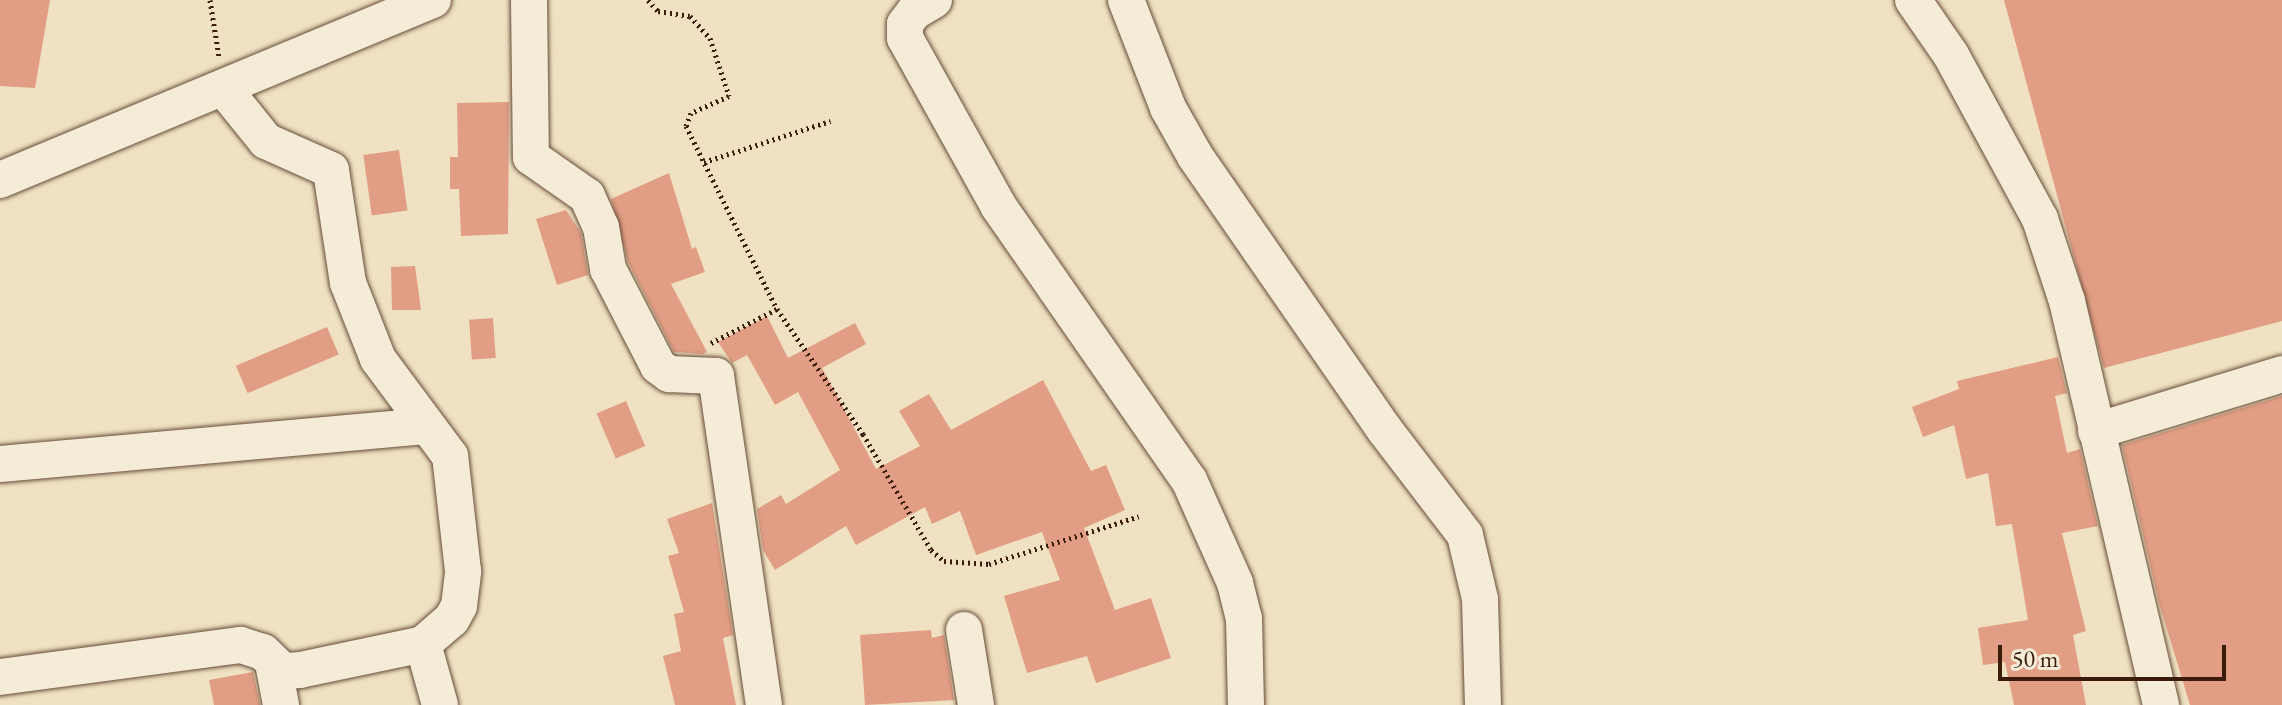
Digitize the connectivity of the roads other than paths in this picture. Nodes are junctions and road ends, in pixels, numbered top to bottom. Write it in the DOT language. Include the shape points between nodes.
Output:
graph roads {
  1 [pos="433,0"];
  2 [pos="529,0"];
  3 [pos="934,0"];
  4 [pos="1126,0"];
  5 [pos="1913,0"];
  6 [pos="224,89"];
  7 [pos="0,180"];
  8 [pos="2282,374"];
  9 [pos="424,426"];
  10 [pos="2096,431"];
  11 [pos="0,464"];
  12 [pos="964,630"];
  13 [pos="423,644"];
  14 [pos="273,663"];
  15 [pos="0,677"];
  16 [pos="281,705"];
  17 [pos="440,705"];
  18 [pos="764,705"];
  19 [pos="976,705"];
  20 [pos="1246,705"];
  21 [pos="1483,705"];
  22 [pos="2161,705"];
  1 -- 6 [label="street"];
  2 -- 18 [label="street" via="531,157 587,196 601,227 608,269 658,366 669,374 716,376"];
  3 -- 20 [label="street" via="914,12 905,24 905,38 999,207 1189,480 1235,583 1244,618"];
  4 -- 21 [label="street" via="1168,108 1195,156 1384,429 1465,535 1480,599"];
  5 -- 10 [label="street" via="1979,102 2040,219 2067,301"];
  6 -- 7 [label="street"];
  6 -- 9 [label="street" via="266,141 331,170 348,283 378,359"];
  8 -- 10 [label="street"];
  9 -- 11 [label="street"];
  9 -- 13 [label="street" via="438,435 450,456 463,571 462,594 452,619"];
  10 -- 22 [label="street"];
  12 -- 19 [label="street"];
  13 -- 14 [label="street" via="300,670 283,671"];
  13 -- 17 [label="street"];
  14 -- 15 [label="street" via="251,645 219,645"];
  14 -- 16 [label="street"];
}
